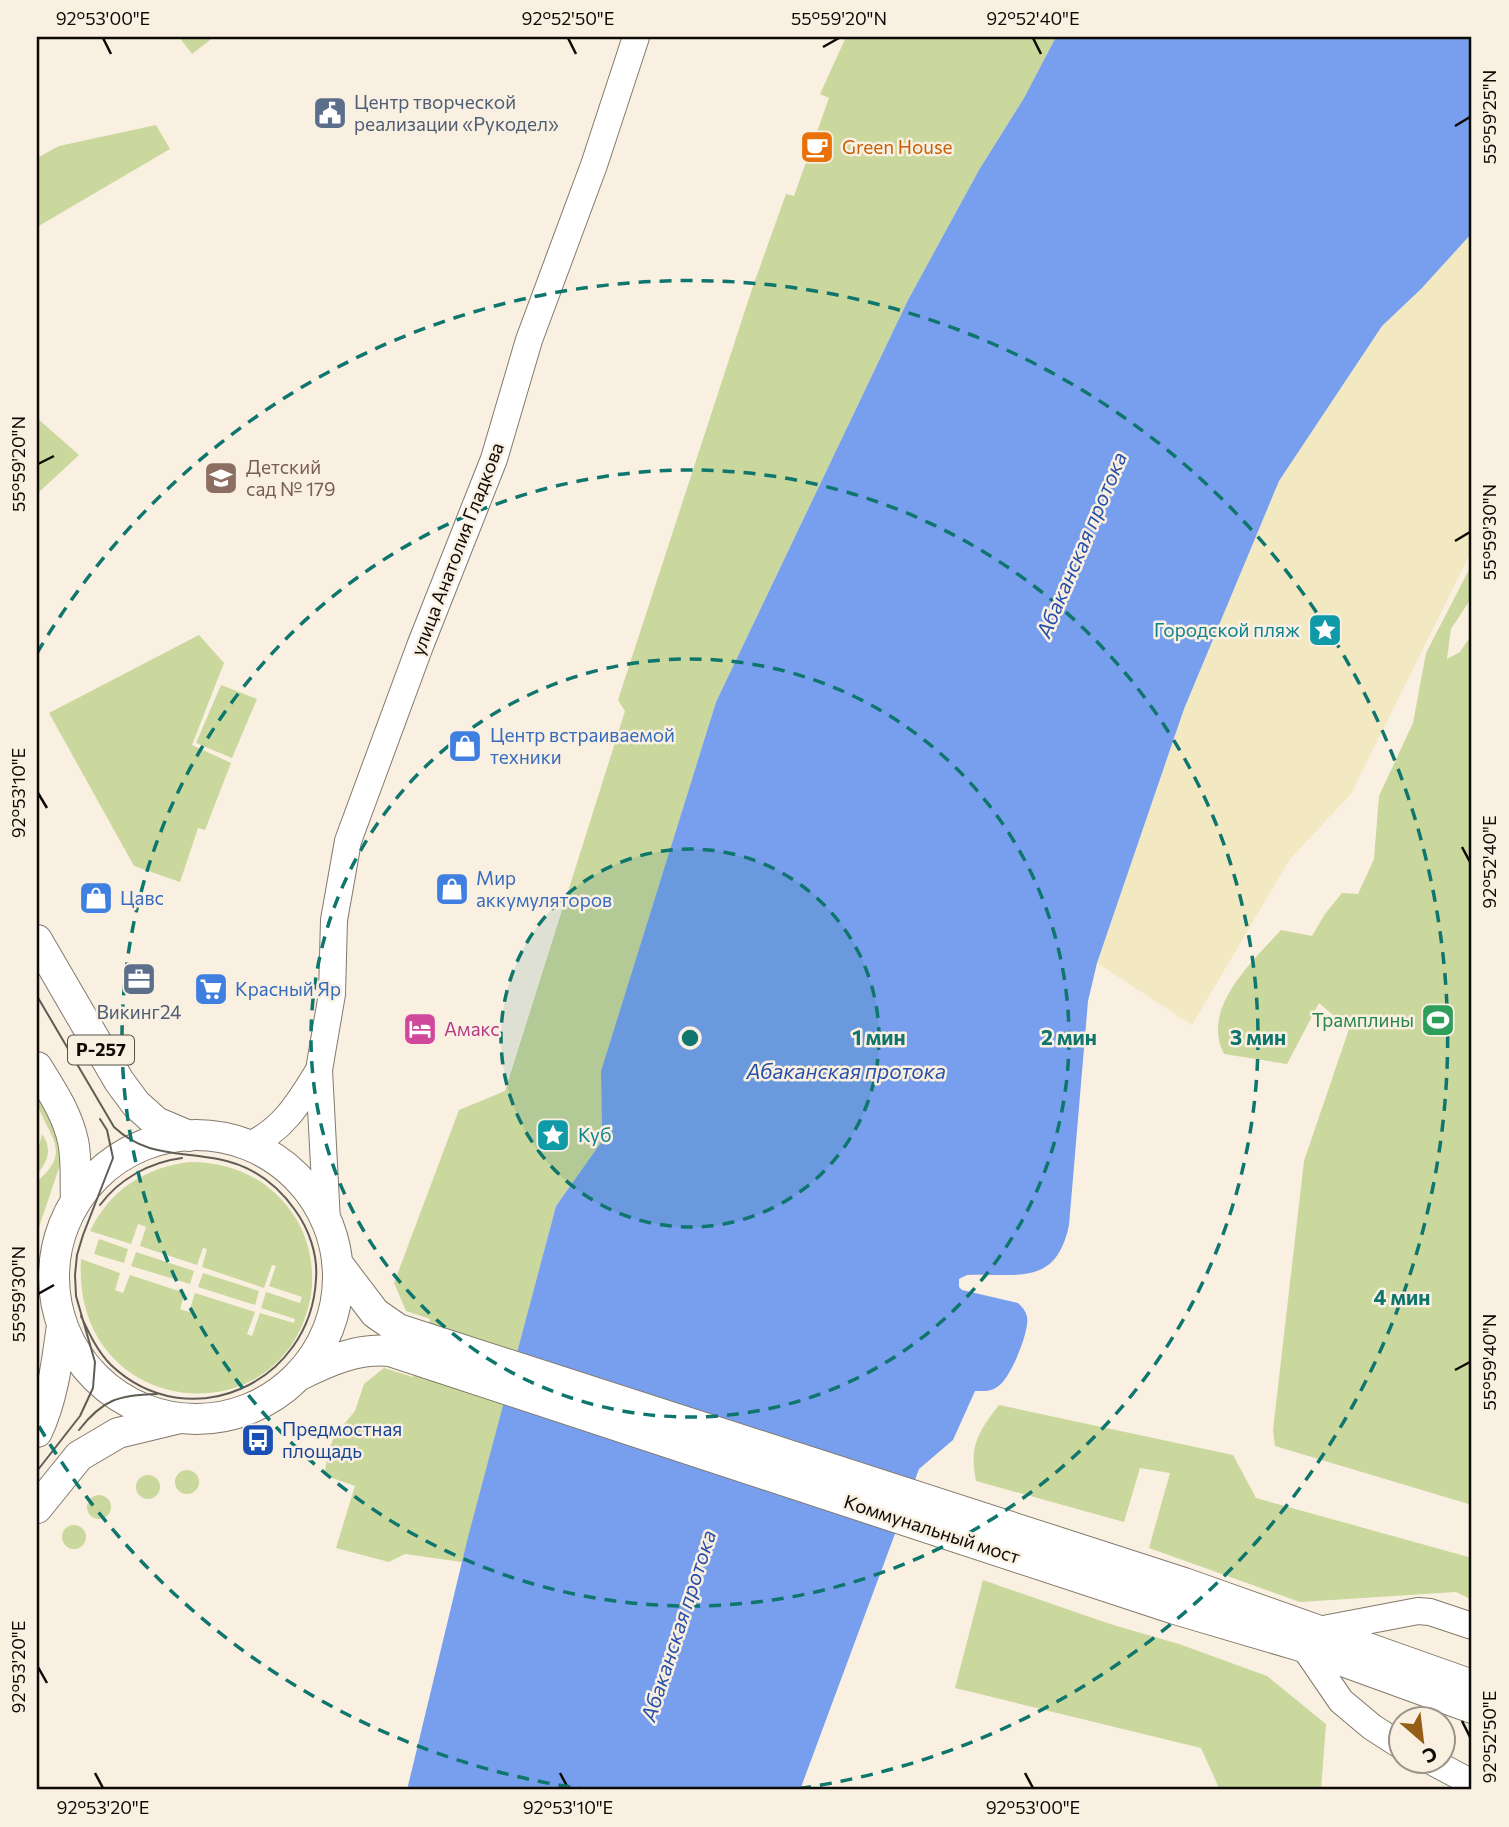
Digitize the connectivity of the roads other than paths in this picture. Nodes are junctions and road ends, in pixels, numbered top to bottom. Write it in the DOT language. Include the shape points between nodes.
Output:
graph roads {
  1 [pos="636,37"];
  2 [pos="37,940"];
  3 [pos="37,1066"];
  4 [pos="319,1070"];
  5 [pos="189,1136"];
  6 [pos="247,1146"];
  7 [pos="76,1201"];
  8 [pos="327,1222"];
  9 [pos="337,1263"];
  10 [pos="62,1325"];
  11 [pos="394,1340"];
  12 [pos="298,1376"];
  13 [pos="179,1418"];
  14 [pos="37,1432"];
  15 [pos="37,1508"];
  16 [pos="1472,1626"];
  17 [pos="1308,1639"];
  18 [pos="1472,1685"];
  19 [pos="1472,1708"];
  20 [pos="1386,1736"];
  21 [pos="1455,1774"];
  22 [pos="1472,1783"];
  1 -- 4 [label="main road, улица Анатолия Гладкова" via="529,340 494,459 348,841 334,920 332,994"];
  2 -- 5 [label="highway, Р-257" via="136,1104 156,1122"];
  3 -- 7 [label="highway, Р-257" via="61,1107 74,1143"];
  4 -- 6 [label="main road" via="283,1123"];
  4 -- 8 [label="main road"];
  5 -- 6 [label="highway, Р-257" via="212,1136"];
  5 -- 7 [label="highway, Р-257" via="125,1154 98,1175"];
  6 -- 8 [label="highway, Р-257" via="289,1170"];
  7 -- 10 [label="highway, Р-257" via="57,1247 54,1273"];
  8 -- 9 [label="highway, Р-257"];
  9 -- 11 [label="highway"];
  9 -- 12 [label="highway, Р-257" via="333,1312 313,1357"];
  10 -- 13 [label="highway, Р-257" via="80,1360 107,1389 141,1409"];
  10 -- 14 [label="highway" via="56,1374"];
  11 -- 12 [label="highway" via="328,1361"];
  11 -- 17 [label="highway, Коммунальный мост"];
  12 -- 13 [label="highway, Р-257" via="246,1410"];
  13 -- 15 [label="highway" via="118,1433 79,1456"];
  16 -- 17 [label="main road" via="1418,1611"];
  17 -- 18 [label="highway, Коммунальный мост"];
  17 -- 19 [label="highway, Коммунальный мост"];
  17 -- 20 [label="main road" via="1341,1701"];
  21 -- 22 [label="main road"];
}
